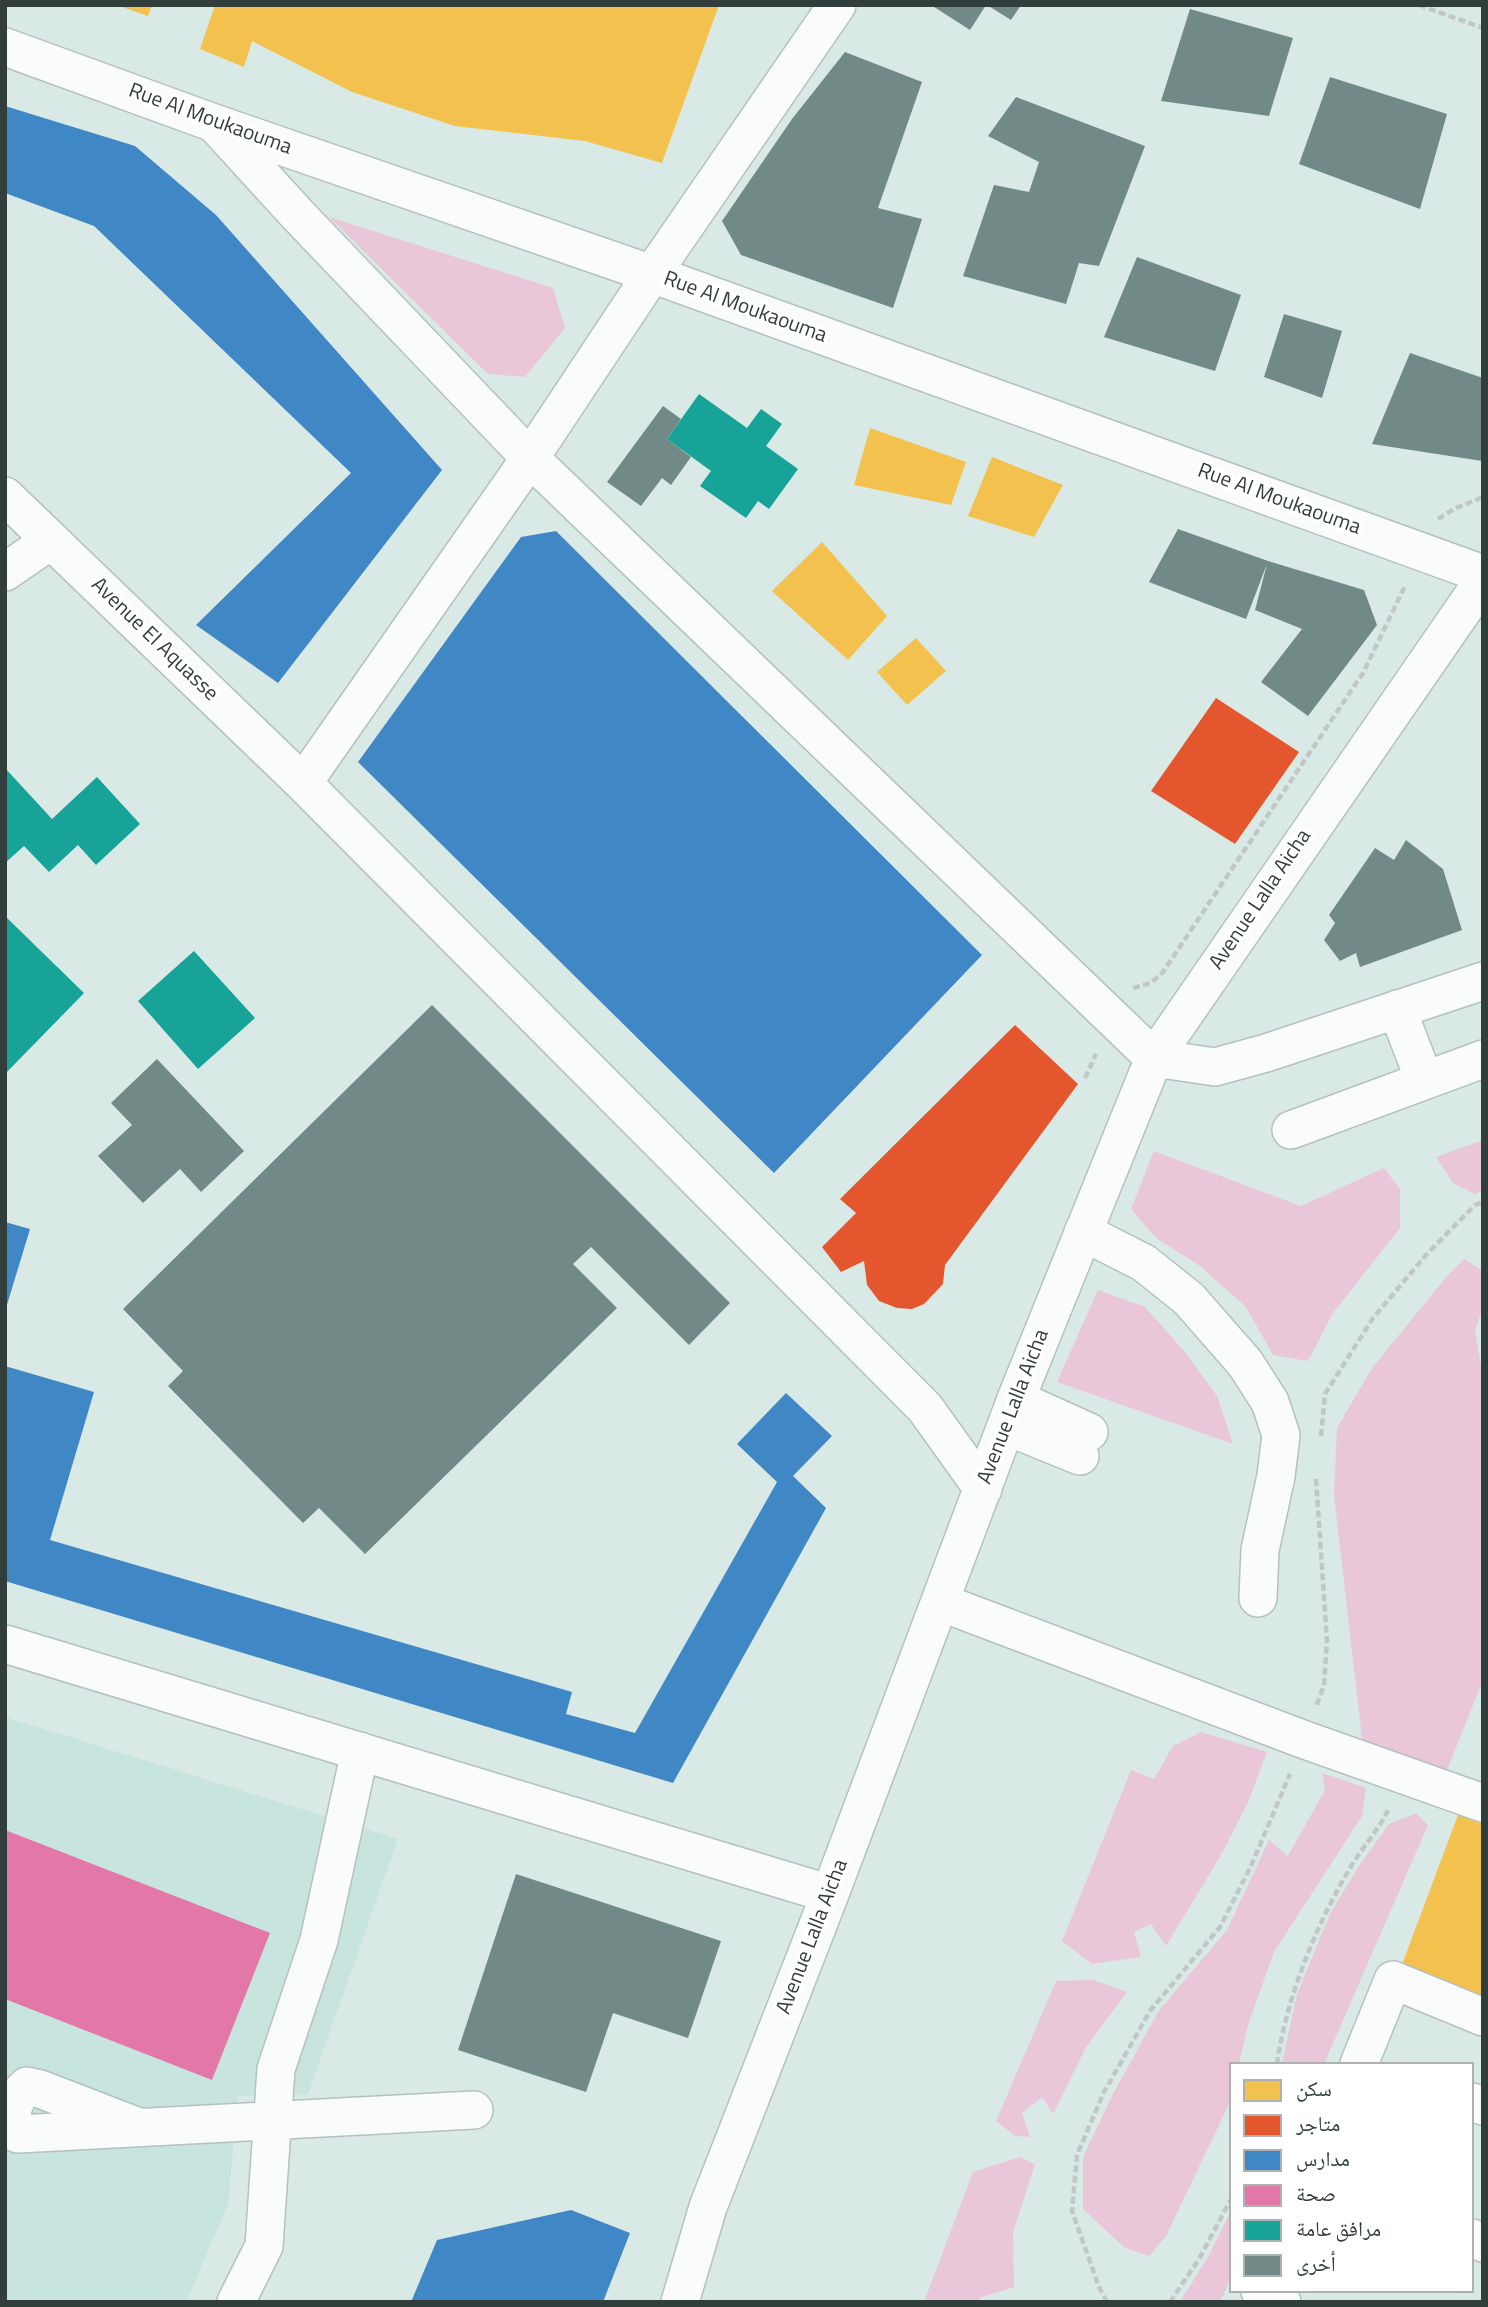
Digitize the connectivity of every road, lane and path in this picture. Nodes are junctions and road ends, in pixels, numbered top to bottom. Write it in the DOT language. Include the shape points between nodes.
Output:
graph roads {
  1 [pos="837,5"];
  2 [pos="1419,5"];
  3 [pos="1483,28"];
  4 [pos="5,47"];
  5 [pos="214,123"];
  6 [pos="652,274"];
  7 [pos="530,458"];
  8 [pos="5,496"];
  9 [pos="1483,497"];
  10 [pos="50,541"];
  11 [pos="1420,551"];
  12 [pos="5,572"];
  13 [pos="1483,574"];
  14 [pos="1483,581"];
  15 [pos="303,783"];
  16 [pos="1483,981"];
  17 [pos="1129,988"];
  18 [pos="1396,1010"];
  19 [pos="1154,1058"];
  20 [pos="1483,1059"];
  21 [pos="1424,1079"];
  22 [pos="1291,1130"];
  23 [pos="1483,1202"];
  24 [pos="1083,1232"];
  25 [pos="1011,1412"];
  26 [pos="1320,1441"];
  27 [pos="1085,1444"];
  28 [pos="1316,1478"];
  29 [pos="983,1489"];
  30 [pos="1258,1598"];
  31 [pos="940,1602"];
  32 [pos="5,1644"];
  33 [pos="1305,1740"];
  34 [pos="360,1751"];
  35 [pos="1404,1774"];
  36 [pos="1483,1803"];
  37 [pos="830,1894"];
  38 [pos="1483,2017"];
  39 [pos="1277,2062"];
  40 [pos="1365,2062"];
  41 [pos="474,2110"];
  42 [pos="272,2120"];
  43 [pos="136,2126"];
  44 [pos="1229,2203"];
  45 [pos="1263,2293"];
  46 [pos="236,2302"];
  47 [pos="680,2302"];
  48 [pos="1107,2302"];
  49 [pos="1170,2302"];
  50 [pos="1282,2302"];
  1 -- 6 [label="street"];
  2 -- 3 [label="path"];
  4 -- 5 [label="street, Rue Al Moukaouma"];
  5 -- 6 [label="street, Rue Al Moukaouma"];
  5 -- 7 [label="street"];
  6 -- 7 [label="street"];
  6 -- 11 [label="street, Rue Al Moukaouma"];
  7 -- 15 [label="street"];
  7 -- 19 [label="street"];
  8 -- 10 [label="street, Avenue El Aquasse"];
  9 -- 11 [label="path" via="1439,518"];
  10 -- 12 [label="street"];
  10 -- 15 [label="street, Avenue El Aquasse"];
  11 -- 13 [label="street, Rue Al Moukaouma"];
  11 -- 17 [label="path" via="1363,673 1163,972 1151,983"];
  14 -- 19 [label="street, Avenue Lalla Aicha"];
  15 -- 29 [label="street, Avenue El Aquasse" via="925,1408"];
  16 -- 18 [label="street"];
  18 -- 19 [label="street" via="1215,1067"];
  18 -- 21 [label="street"];
  19 -- 24 [label="street, Avenue Lalla Aicha"];
  20 -- 21 [label="street"];
  21 -- 22 [label="street"];
  23 -- 26 [label="path" via="1427,1254 1373,1318 1325,1394"];
  24 -- 25 [label="street, Avenue Lalla Aicha"];
  24 -- 30 [label="street" via="1144,1263 1189,1299 1245,1363 1270,1402 1281,1434 1261,1550"];
  25 -- 27 [label="street"];
  25 -- 29 [label="street, Avenue Lalla Aicha"];
  28 -- 33 [label="path" via="1327,1641 1324,1685"];
  29 -- 31 [label="street, Avenue Lalla Aicha"];
  31 -- 33 [label="street"];
  31 -- 37 [label="street, Avenue Lalla Aicha"];
  32 -- 34 [label="street"];
  33 -- 35 [label="street"];
  33 -- 48 [label="path" via="1220,1927 1150,2011 1103,2094 1077,2155 1072,2211"];
  34 -- 37 [label="street"];
  34 -- 42 [label="street" via="318,1940 276,2069"];
  35 -- 36 [label="street"];
  35 -- 39 [label="path" via="1382,1823 1326,1911 1292,1997"];
  37 -- 47 [label="street, Avenue Lalla Aicha" via="708,2207"];
  38 -- 40 [label="street" via="1393,1980"];
  41 -- 42 [label="street"];
  42 -- 43 [label="street"];
  42 -- 46 [label="street" via="264,2246"];
  44 -- 49 [label="path"];
  45 -- 50 [label="street"];
}
